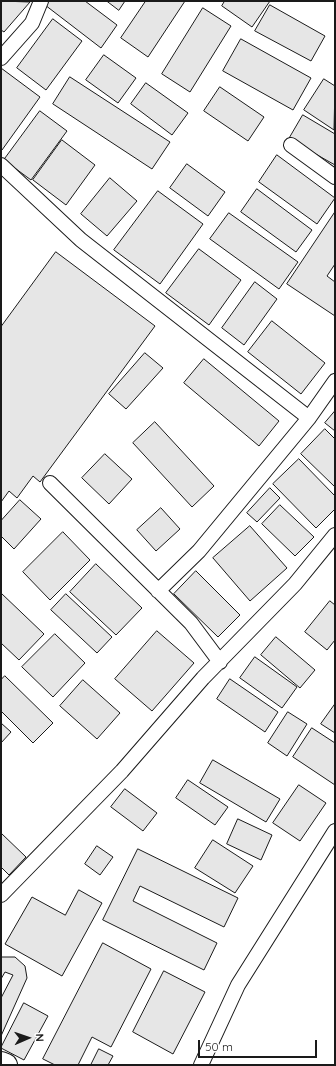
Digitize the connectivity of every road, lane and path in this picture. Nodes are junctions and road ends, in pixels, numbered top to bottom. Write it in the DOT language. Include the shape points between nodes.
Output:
graph roads {
  1 [pos="41,1"];
  2 [pos="1,58"];
  3 [pos="291,145"];
  4 [pos="1,165"];
  5 [pos="335,177"];
  6 [pos="335,381"];
  7 [pos="309,418"];
  8 [pos="50,483"];
  9 [pos="335,535"];
  10 [pos="158,591"];
  11 [pos="220,662"];
  12 [pos="335,831"];
  13 [pos="1,895"];
  14 [pos="1,1063"];
  15 [pos="6,1065"];
  16 [pos="201,1065"];
  1 -- 2 [label="street" via="32,23"];
  3 -- 5 [label="street"];
  4 -- 7 [label="street" via="81,240"];
  6 -- 7 [label="street"];
  7 -- 10 [label="street" via="199,551"];
  8 -- 10 [label="street"];
  9 -- 11 [label="street" via="295,584"];
  10 -- 11 [label="street" via="191,623"];
  11 -- 13 [label="street" via="122,771"];
  12 -- 16 [label="street" via="238,985"];
  14 -- 15 [label="highway"];
}
